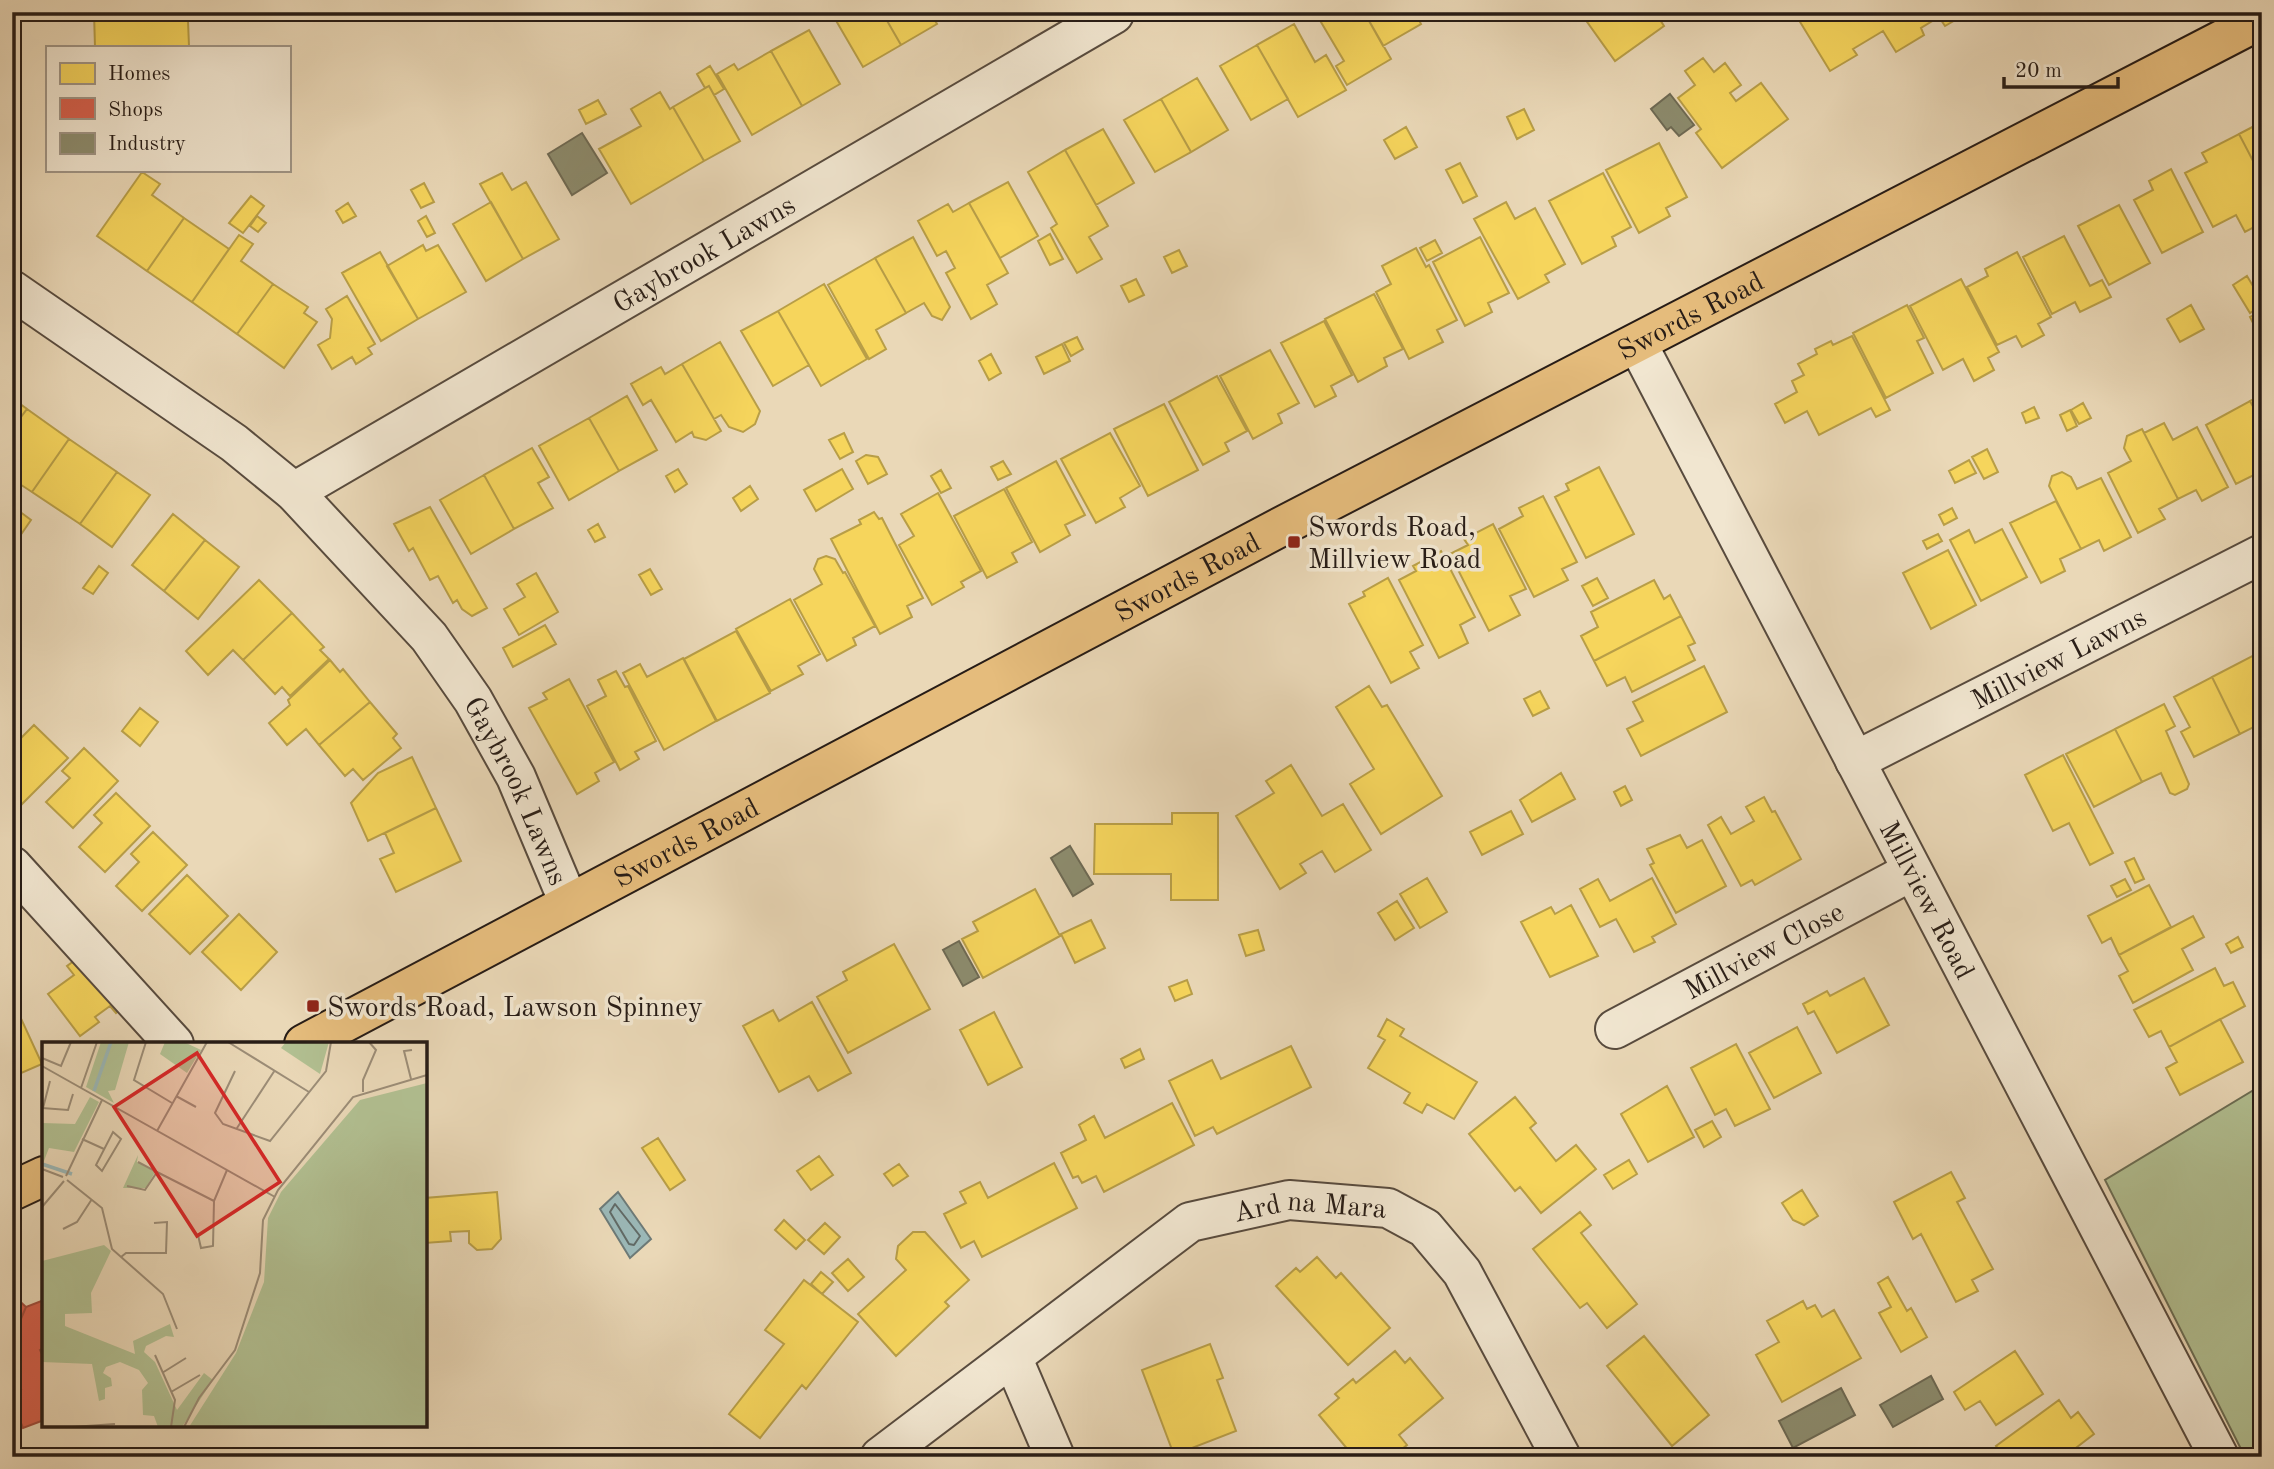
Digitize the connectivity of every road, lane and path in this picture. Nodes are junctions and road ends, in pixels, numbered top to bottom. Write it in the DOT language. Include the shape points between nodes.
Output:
graph roads {
  1 [pos="1115,13"];
  2 [pos="2262,19"];
  3 [pos="20,296"];
  4 [pos="1637,343"];
  5 [pos="294,492"];
  6 [pos="2262,554"];
  7 [pos="1855,761"];
  8 [pos="12,866"];
  9 [pos="1912,871"];
  10 [pos="569,903"];
  11 [pos="1615,1029"];
  12 [pos="172,1042"];
  13 [pos="308,1042"];
  14 [pos="42,1177"];
  15 [pos="12,1191"];
  16 [pos="1013,1359"];
  17 [pos="880,1457"];
  18 [pos="1055,1457"];
  19 [pos="1561,1457"];
  20 [pos="2219,1457"];
  1 -- 5 [label="street, Gaybrook Lawns"];
  2 -- 4 [label="main road, Swords Road"];
  3 -- 5 [label="street, Gaybrook Lawns" via="234,443"];
  4 -- 7 [label="street, Millview Road"];
  4 -- 10 [label="main road, Swords Road"];
  5 -- 10 [label="street, Gaybrook Lawns" via="429,638 473,700 516,777"];
  6 -- 7 [label="street, Millview Lawns"];
  7 -- 9 [label="street, Millview Road"];
  8 -- 12 [label="street"];
  9 -- 11 [label="street, Millview Close"];
  9 -- 20 [label="street, Millview Road"];
  10 -- 13 [label="main road, Swords Road"];
  14 -- 15 [label="main road"];
  16 -- 17 [label="street, Ard na Mara"];
  16 -- 18 [label="street"];
  16 -- 19 [label="street, Ard na Mara" via="1190,1222 1289,1200 1388,1208 1425,1228 1462,1272"];
}
